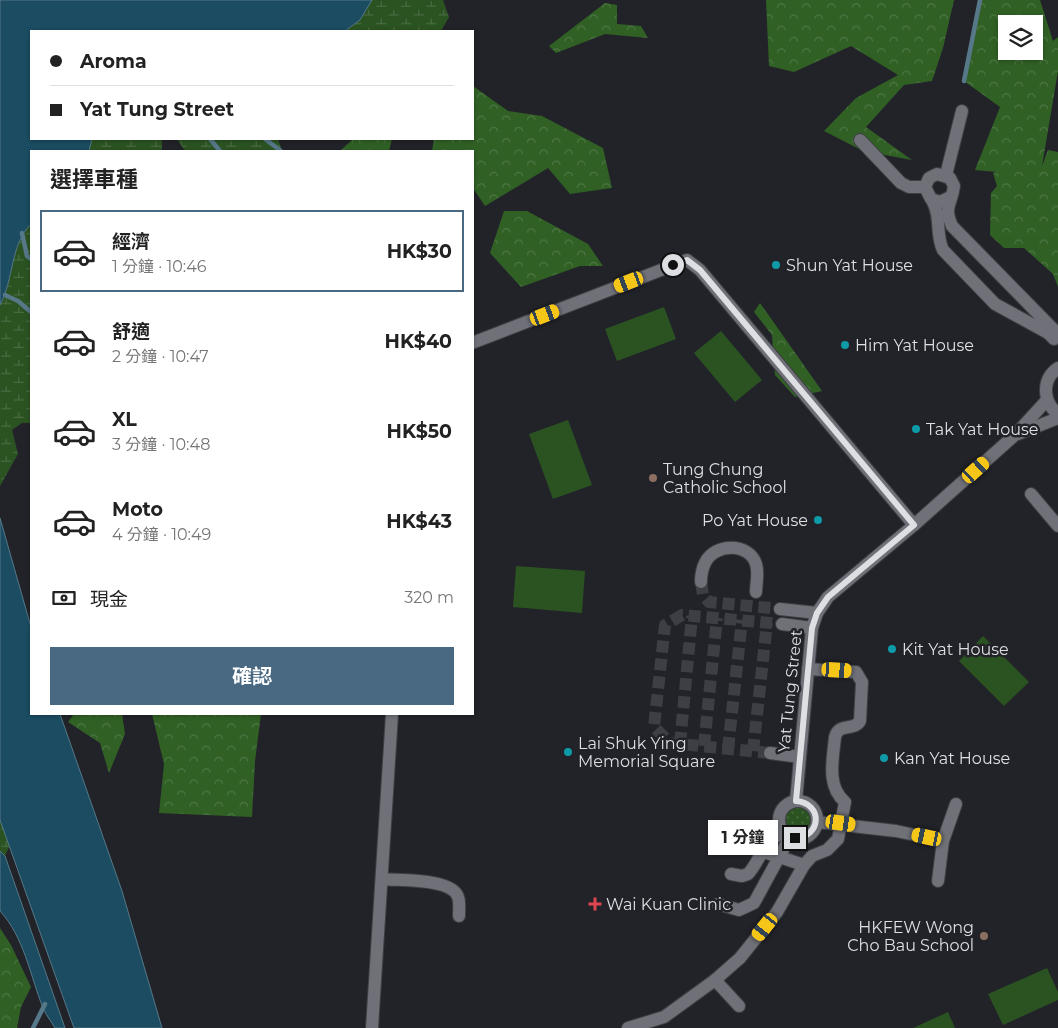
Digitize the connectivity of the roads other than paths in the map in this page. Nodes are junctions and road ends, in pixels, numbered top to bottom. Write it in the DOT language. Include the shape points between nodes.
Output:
graph roads {
  1 [pos="962,111"];
  2 [pos="860,140"];
  3 [pos="946,175"];
  4 [pos="925,187"];
  5 [pos="950,197"];
  6 [pos="932,200"];
  7 [pos="1058,334"];
  8 [pos="474,341"];
  9 [pos="1058,342"];
  10 [pos="1058,368"];
  11 [pos="1047,400"];
  12 [pos="1058,414"];
  13 [pos="1058,418"];
  14 [pos="1016,434"];
  15 [pos="1031,494"];
  16 [pos="914,525"];
  17 [pos="1058,526"];
  18 [pos="701,582"];
  19 [pos="756,592"];
  20 [pos="780,609"];
  21 [pos="817,613"];
  22 [pos="782,624"];
  23 [pos="812,628"];
  24 [pos="808,669"];
  25 [pos="392,715"];
  26 [pos="770,754"];
  27 [pos="800,757"];
  28 [pos="796,801"];
  29 [pos="956,804"];
  30 [pos="817,822"];
  31 [pos="841,823"];
  32 [pos="787,835"];
  33 [pos="943,841"];
  34 [pos="761,851"];
  35 [pos="778,859"];
  36 [pos="804,866"];
  37 [pos="731,874"];
  38 [pos="382,880"];
  39 [pos="938,882"];
  40 [pos="718,904"];
  41 [pos="459,916"];
  42 [pos="715,980"];
  43 [pos="739,1006"];
  44 [pos="666,1022"];
  45 [pos="372,1028"];
  46 [pos="628,1028"];
  1 -- 3 [label="street"];
  2 -- 4 [label="street" via="901,182 909,187"];
  3 -- 4 [label="street" via="932,175"];
  3 -- 5 [label="street" via="954,186"];
  4 -- 6 [label="street" via="927,196"];
  5 -- 6 [label="street" via="940,202"];
  5 -- 7 [label="street" via="947,215 952,226"];
  6 -- 9 [label="street" via="939,216 943,250 995,304 1048,333"];
  8 -- 16 [label="street" via="687,260 700,270"];
  10 -- 11 [label="street" via="1046,384"];
  11 -- 12 [label="street"];
  11 -- 14 [label="street, Yat Tung Street"];
  13 -- 14 [label="street, Yat Tung Street"];
  14 -- 16 [label="street, Yat Tung Street"];
  15 -- 17 [label="street"];
  16 -- 21 [label="street, Yat Tung Street" via="828,597"];
  18 -- 19 [label="street" via="705,561 717,551 731,548 749,554 756,563"];
  20 -- 21 [label="street"];
  21 -- 23 [label="street, Yat Tung Street"];
  22 -- 23 [label="street"];
  23 -- 24 [label="street, Yat Tung Street"];
  24 -- 27 [label="street, Yat Tung Street"];
  24 -- 31 [label="street" via="851,671 861,678 860,721 854,726 842,727 835,737 833,786 845,802"];
  25 -- 38 [label="street"];
  26 -- 27 [label="street"];
  27 -- 28 [label="street, Yat Tung Street"];
  28 -- 30 [label="street" via="812,806"];
  28 -- 32 [label="street" via="781,811 779,822"];
  29 -- 33 [label="street"];
  30 -- 31 [label="street"];
  30 -- 32 [label="street" via="807,836 795,838"];
  31 -- 33 [label="street"];
  31 -- 36 [label="street" via="838,839 827,850 812,856"];
  32 -- 34 [label="street" via="769,840"];
  32 -- 35 [label="street"];
  33 -- 39 [label="street"];
  34 -- 35 [label="street"];
  34 -- 37 [label="street" via="748,874"];
  35 -- 36 [label="street"];
  35 -- 40 [label="street" via="754,903 739,910"];
  36 -- 42 [label="street" via="778,912 740,958"];
  38 -- 41 [label="street" via="443,884 453,888 459,898"];
  38 -- 45 [label="street"];
  42 -- 43 [label="street"];
  42 -- 44 [label="street"];
  44 -- 46 [label="street"];
}
